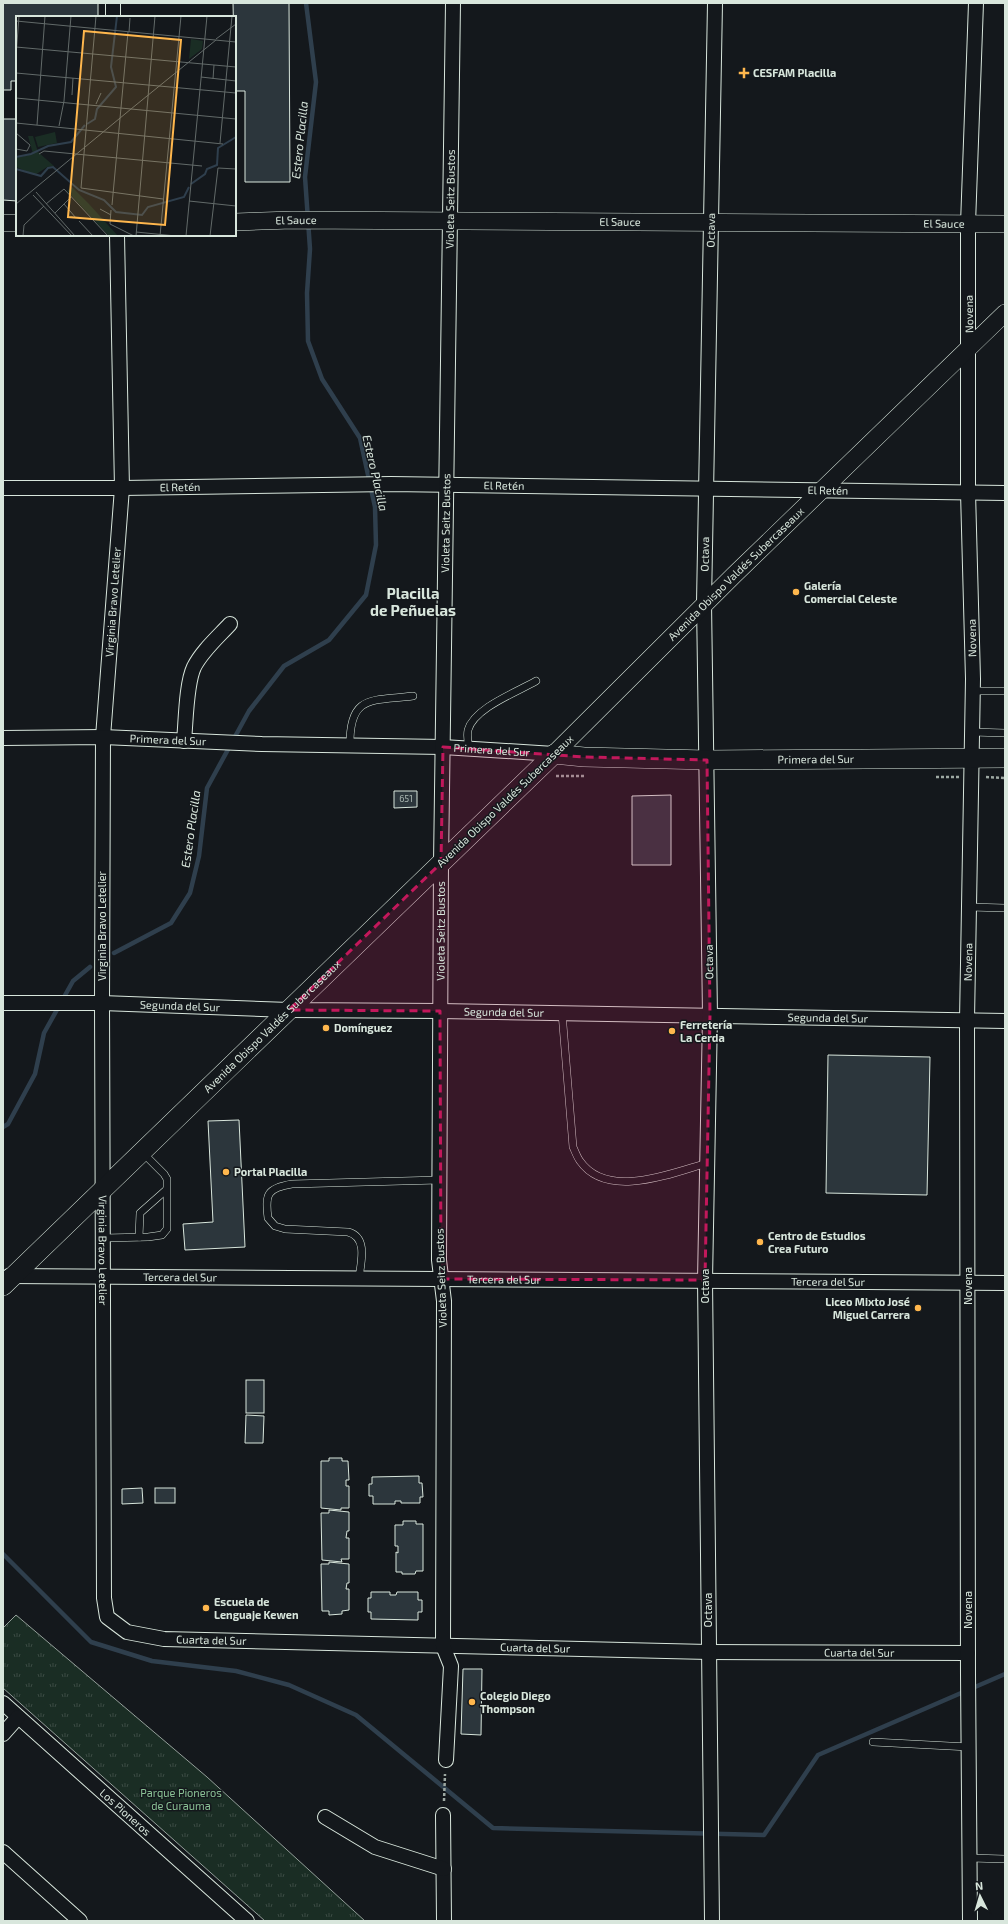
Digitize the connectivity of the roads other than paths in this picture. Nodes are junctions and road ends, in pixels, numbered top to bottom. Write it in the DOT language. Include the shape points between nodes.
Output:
graph roads {
  1 [pos="113,3"];
  2 [pos="453,3"];
  3 [pos="715,3"];
  4 [pos="976,3"];
  5 [pos="113,16"];
  6 [pos="236,222"];
  7 [pos="450,222"];
  8 [pos="3,223"];
  9 [pos="711,223"];
  10 [pos="16,224"];
  11 [pos="968,224"];
  12 [pos="1005,224"];
  13 [pos="117,236"];
  14 [pos="1005,313"];
  15 [pos="969,347"];
  16 [pos="446,485"];
  17 [pos="3,488"];
  18 [pos="122,488"];
  19 [pos="706,489"];
  20 [pos="822,490"];
  21 [pos="968,492"];
  22 [pos="1005,492"];
  23 [pos="704,603"];
  24 [pos="230,624"];
  25 [pos="536,681"];
  26 [pos="972,691"];
  27 [pos="1005,691"];
  28 [pos="413,696"];
  29 [pos="972,732"];
  30 [pos="1005,733"];
  31 [pos="104,737"];
  32 [pos="3,738"];
  33 [pos="184,740"];
  34 [pos="350,746"];
  35 [pos="443,747"];
  36 [pos="469,748"];
  37 [pos="554,754"];
  38 [pos="971,758"];
  39 [pos="1005,758"];
  40 [pos="707,760"];
  41 [pos="441,863"];
  42 [pos="969,907"];
  43 [pos="1005,908"];
  44 [pos="3,1003"];
  45 [pos="96,1003"];
  46 [pos="289,1010"];
  47 [pos="440,1011"];
  48 [pos="562,1013"];
  49 [pos="710,1015"];
  50 [pos="967,1020"];
  51 [pos="1005,1021"];
  52 [pos="142,1152"];
  53 [pos="707,1163"];
  54 [pos="439,1180"];
  55 [pos="103,1189"];
  56 [pos="166,1190"];
  57 [pos="139,1237"];
  58 [pos="104,1238"];
  59 [pos="104,1276"];
  60 [pos="359,1278"];
  61 [pos="7,1279"];
  62 [pos="441,1279"];
  63 [pos="705,1280"];
  64 [pos="968,1282"];
  65 [pos="1005,1282"];
  66 [pos="107,1618"];
  67 [pos="443,1646"];
  68 [pos="708,1652"];
  69 [pos="968,1653"];
  70 [pos="3,1703"];
  71 [pos="18,1717"];
  72 [pos="3,1734"];
  73 [pos="873,1742"];
  74 [pos="969,1746"];
  75 [pos="446,1760"];
  76 [pos="443,1815"];
  77 [pos="325,1817"];
  78 [pos="3,1852"];
  79 [pos="970,1858"];
  80 [pos="1005,1860"];
  81 [pos="444,1869"];
  82 [pos="80,1921"];
  83 [pos="247,1921"];
  84 [pos="444,1921"];
  85 [pos="712,1921"];
  86 [pos="970,1921"];
  1 -- 5 [label="street"];
  2 -- 7 [label="street, Violeta Seitz Bustos"];
  3 -- 9 [label="street, Octava"];
  4 -- 11 [label="street, Novena"];
  6 -- 7 [label="street, El Sauce"];
  7 -- 9 [label="street, El Sauce"];
  7 -- 16 [label="street, Violeta Seitz Bustos"];
  8 -- 10 [label="street"];
  9 -- 11 [label="street, El Sauce"];
  9 -- 19 [label="street, Octava"];
  11 -- 12 [label="street, El Sauce"];
  11 -- 15 [label="street, Novena"];
  13 -- 18 [label="street, Virginia Bravo Letelier"];
  14 -- 15 [label="street, Avenida Obispo Valdés Subercaseaux"];
  15 -- 20 [label="street, Avenida Obispo Valdés Subercaseaux"];
  15 -- 21 [label="street, Novena"];
  16 -- 18 [label="street, El Retén"];
  16 -- 19 [label="street, El Retén"];
  16 -- 35 [label="street, Violeta Seitz Bustos"];
  17 -- 18 [label="street, El Retén"];
  18 -- 31 [label="street, Virginia Bravo Letelier"];
  19 -- 20 [label="street, El Retén"];
  19 -- 23 [label="street, Octava"];
  20 -- 21 [label="street, El Retén"];
  20 -- 23 [label="street, Avenida Obispo Valdés Subercaseaux"];
  21 -- 22 [label="street, El Retén"];
  21 -- 26 [label="street, Novena"];
  23 -- 37 [label="street, Avenida Obispo Valdés Subercaseaux"];
  23 -- 40 [label="street, Octava"];
  24 -- 33 [label="street" via="194,666"];
  25 -- 36 [label="lane" via="486,708 473,720 468,730"];
  26 -- 27 [label="lane"];
  26 -- 29 [label="street, Novena"];
  28 -- 34 [label="lane" via="367,702 360,706 355,712"];
  29 -- 30 [label="lane"];
  29 -- 38 [label="street, Novena"];
  31 -- 32 [label="street, Primera del Sur"];
  31 -- 33 [label="street, Primera del Sur"];
  31 -- 45 [label="street, Virginia Bravo Letelier"];
  33 -- 34 [label="street, Primera del Sur"];
  34 -- 35 [label="street, Primera del Sur"];
  35 -- 36 [label="street, Primera del Sur"];
  35 -- 41 [label="street, Violeta Seitz Bustos"];
  36 -- 37 [label="street, Primera del Sur"];
  37 -- 40 [label="main road, Primera del Sur"];
  37 -- 41 [label="main road, Avenida Obispo Valdés Subercaseaux"];
  38 -- 39 [label="main road, Primera del Sur"];
  38 -- 40 [label="main road, Primera del Sur"];
  38 -- 42 [label="street, Novena"];
  40 -- 49 [label="street, Octava"];
  41 -- 46 [label="main road, Avenida Obispo Valdés Subercaseaux"];
  41 -- 47 [label="street, Violeta Seitz Bustos"];
  42 -- 43 [label="lane"];
  42 -- 50 [label="street, Novena"];
  44 -- 45 [label="street, Segunda del Sur"];
  45 -- 46 [label="street, Segunda del Sur"];
  45 -- 55 [label="street, Virginia Bravo Letelier"];
  46 -- 47 [label="street, Segunda del Sur"];
  46 -- 52 [label="main road, Avenida Obispo Valdés Subercaseaux"];
  47 -- 48 [label="street, Segunda del Sur"];
  47 -- 54 [label="street, Violeta Seitz Bustos"];
  48 -- 49 [label="street, Segunda del Sur"];
  48 -- 53 [label="lane" via="573,1147 586,1168 601,1177 639,1182"];
  49 -- 50 [label="street, Segunda del Sur"];
  49 -- 53 [label="street, Octava"];
  50 -- 51 [label="street, Segunda del Sur"];
  50 -- 64 [label="street, Novena"];
  52 -- 55 [label="main road, Avenida Obispo Valdés Subercaseaux"];
  52 -- 56 [label="lane" via="164,1174 167,1179"];
  53 -- 63 [label="street, Octava"];
  54 -- 60 [label="lane" via="292,1184 277,1186 271,1190 267,1196 268,1218 275,1226 285,1229 348,1232 360,1239 362,1247"];
  54 -- 62 [label="street, Violeta Seitz Bustos"];
  55 -- 58 [label="street, Virginia Bravo Letelier"];
  55 -- 61 [label="main road, Avenida Obispo Valdés Subercaseaux"];
  56 -- 57 [label="lane" via="140,1213"];
  56 -- 57 [label="lane" via="167,1229 162,1235"];
  57 -- 58 [label="lane"];
  58 -- 59 [label="street, Virginia Bravo Letelier"];
  59 -- 60 [label="street, Tercera del Sur"];
  59 -- 61 [label="street, Tercera del Sur"];
  59 -- 66 [label="street, Virginia Bravo Letelier" via="104,1598"];
  60 -- 62 [label="street, Tercera del Sur"];
  62 -- 63 [label="street, Tercera del Sur"];
  62 -- 67 [label="street, Violeta Seitz Bustos" via="444,1301"];
  63 -- 64 [label="street, Tercera del Sur"];
  63 -- 68 [label="street, Octava"];
  64 -- 65 [label="street, Tercera del Sur"];
  64 -- 69 [label="street, Novena"];
  66 -- 67 [label="street, Cuarta del Sur" via="126,1632 164,1639"];
  67 -- 68 [label="street, Cuarta del Sur"];
  67 -- 75 [label="street, Violeta Seitz Bustos" via="451,1666"];
  68 -- 69 [label="street, Cuarta del Sur"];
  68 -- 85 [label="street, Octava"];
  69 -- 74 [label="street, Novena"];
  70 -- 71 [label="street, Los Pioneros"];
  71 -- 72 [label="street"];
  71 -- 83 [label="street, Los Pioneros"];
  73 -- 74 [label="lane"];
  74 -- 79 [label="street, Novena"];
  76 -- 81 [label="street"];
  77 -- 81 [label="street" via="374,1847"];
  78 -- 82 [label="street"];
  79 -- 80 [label="lane"];
  79 -- 86 [label="street, Novena"];
  81 -- 84 [label="street"];
}
